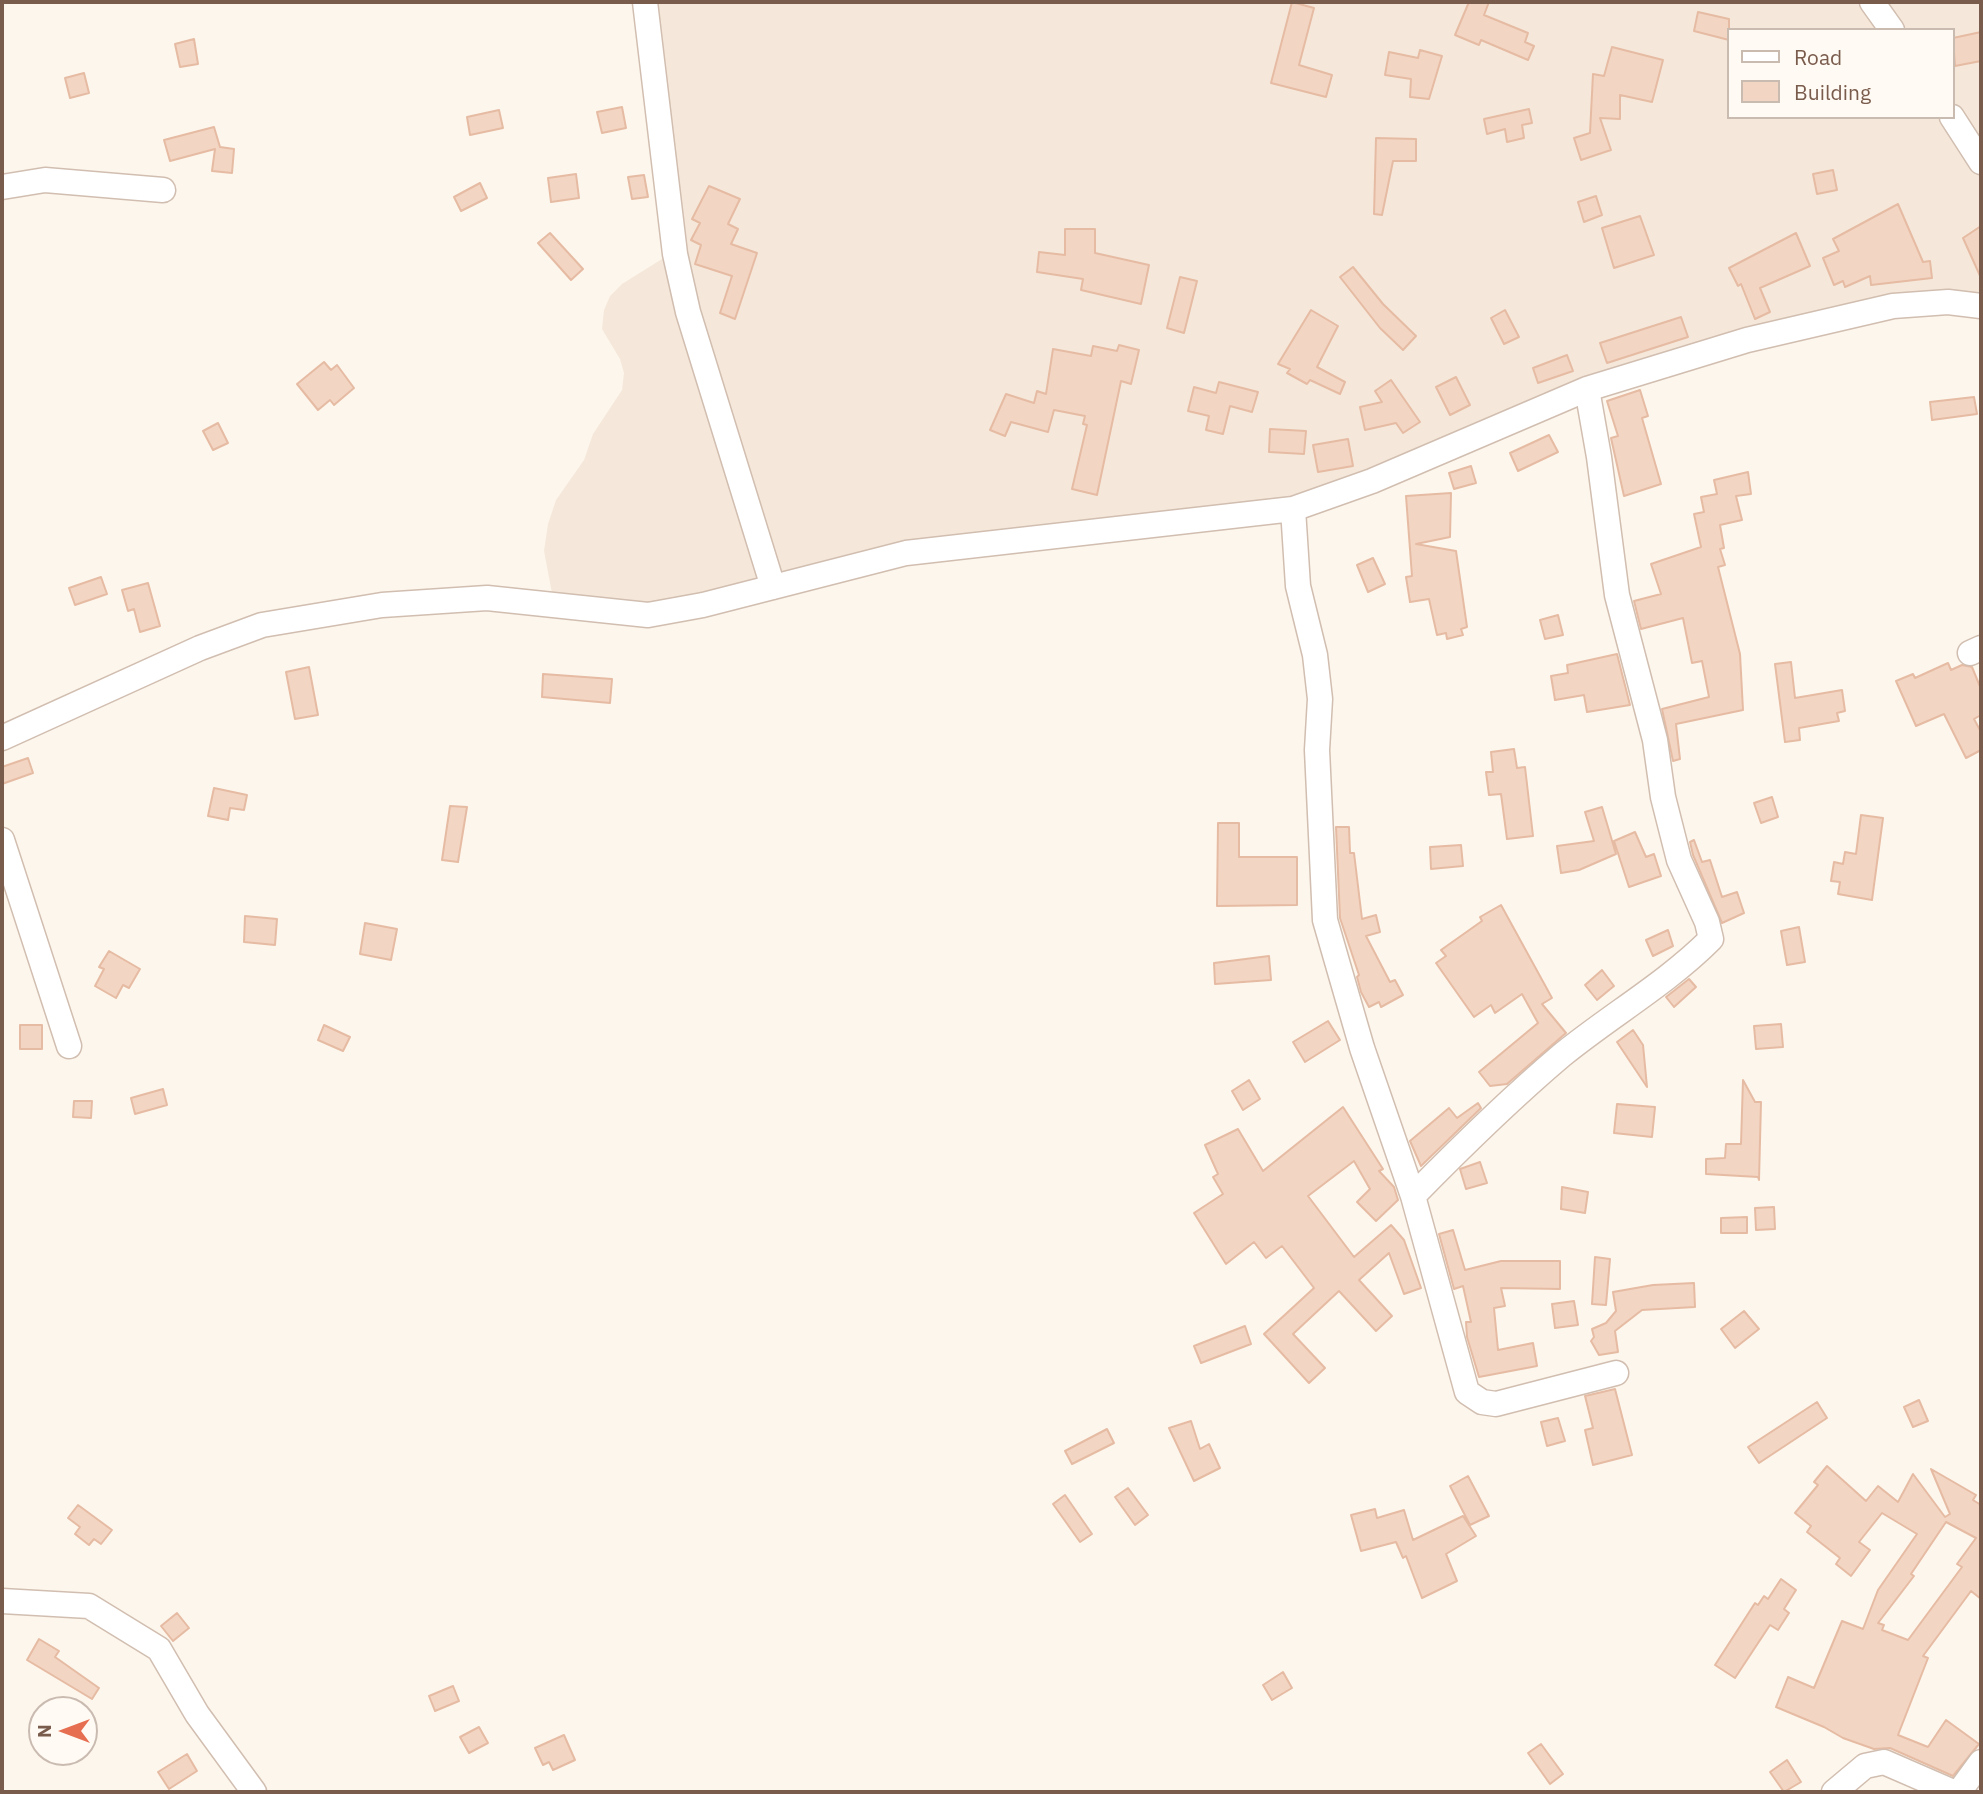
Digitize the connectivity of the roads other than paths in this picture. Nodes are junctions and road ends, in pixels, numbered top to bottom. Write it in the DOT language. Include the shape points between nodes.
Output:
graph roads {
  1 [pos="645,2"];
  2 [pos="1872,2"];
  3 [pos="1891,28"];
  4 [pos="1953,119"];
  5 [pos="1981,162"];
  6 [pos="2,187"];
  7 [pos="163,190"];
  8 [pos="1981,306"];
  9 [pos="1587,389"];
  10 [pos="1293,509"];
  11 [pos="773,587"];
  12 [pos="2,738"];
  13 [pos="2,840"];
  14 [pos="69,1046"];
  15 [pos="1413,1196"];
  16 [pos="1615,1373"];
  17 [pos="2,1601"];
  18 [pos="1981,1762"];
  19 [pos="254,1792"];
  20 [pos="1834,1792"];
  21 [pos="1953,1792"];
  22 [pos="1959,1792"];
  1 -- 11 [label="street" via="674,254"];
  2 -- 3 [label="street"];
  4 -- 5 [label="street"];
  6 -- 7 [label="street" via="45,180"];
  8 -- 9 [label="street" via="1948,302 1893,306 1747,340"];
  9 -- 10 [label="street" via="1373,481"];
  9 -- 15 [label="street" via="1617,595 1655,740 1679,860 1711,939 1682,967 1563,1055"];
  10 -- 11 [label="street" via="906,553"];
  10 -- 15 [label="street" via="1298,586 1320,698 1317,750 1325,920 1362,1048"];
  11 -- 12 [label="street" via="649,615 487,598 382,605 262,625 200,648"];
  13 -- 14 [label="street"];
  15 -- 16 [label="street" via="1467,1392 1482,1402 1496,1404"];
  17 -- 19 [label="street" via="89,1606 159,1648 197,1714"];
  18 -- 22 [label="street"];
  20 -- 21 [label="street" via="1865,1766 1884,1762"];
}
